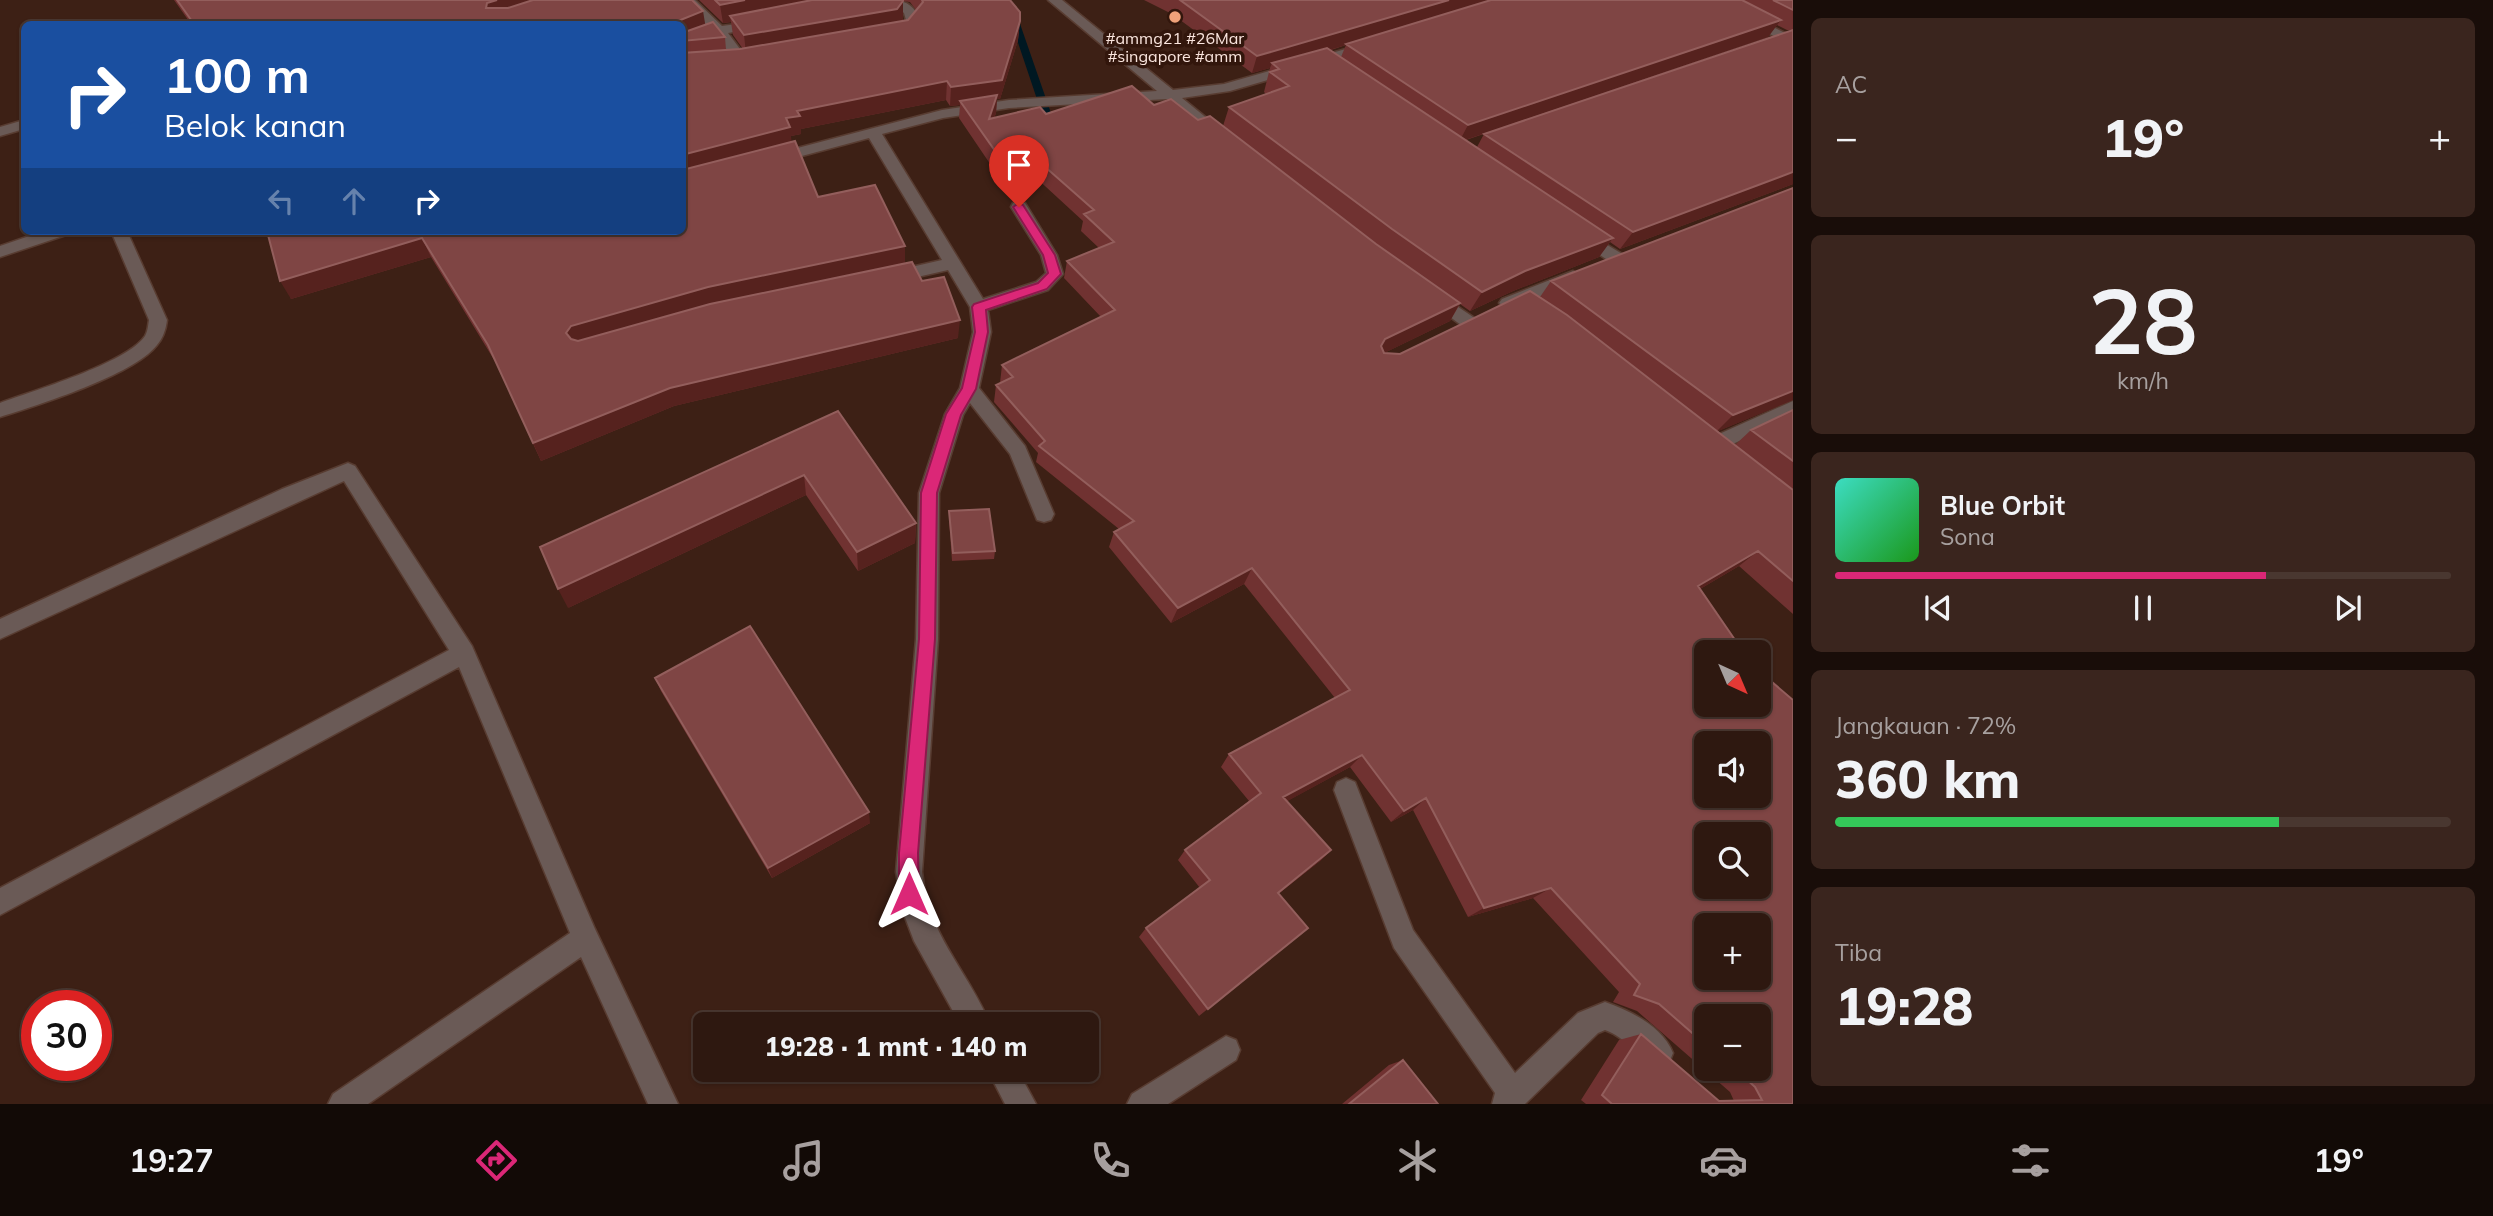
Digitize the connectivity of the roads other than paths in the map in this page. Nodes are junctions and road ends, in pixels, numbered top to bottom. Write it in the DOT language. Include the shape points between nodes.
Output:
graph roads {
  1 [pos="688,0"];
  2 [pos="894,0"];
  3 [pos="1710,0"];
  4 [pos="1058,1"];
  5 [pos="774,20"];
  6 [pos="719,32"];
  7 [pos="875,37"];
  8 [pos="1791,39"];
  9 [pos="1390,40"];
  10 [pos="686,45"];
  11 [pos="1760,47"];
  12 [pos="1324,60"];
  13 [pos="742,61"];
  14 [pos="1346,74"];
  15 [pos="1225,88"];
  16 [pos="1168,95"];
  17 [pos="1202,122"];
  18 [pos="21,125"];
  19 [pos="0,132"];
  20 [pos="873,132"];
  21 [pos="1237,149"];
  22 [pos="758,162"];
  23 [pos="1019,207"];
  24 [pos="1572,228"];
  25 [pos="49,235"];
  26 [pos="121,235"];
  27 [pos="0,252"];
  28 [pos="951,264"];
  29 [pos="871,281"];
  30 [pos="1416,284"];
  31 [pos="1520,297"];
  32 [pos="979,307"];
  33 [pos="1541,312"];
  34 [pos="969,389"];
  35 [pos="1793,408"];
  36 [pos="0,410"];
  37 [pos="1734,460"];
  38 [pos="1044,514"];
  39 [pos="0,629"];
  40 [pos="464,653"];
  41 [pos="1346,790"];
  42 [pos="0,902"];
  43 [pos="586,938"];
  44 [pos="969,1012"];
  45 [pos="1226,1050"];
  46 [pos="1676,1068"];
  47 [pos="1008,1082"];
  48 [pos="1508,1099"];
  49 [pos="343,1104"];
  50 [pos="663,1104"];
  51 [pos="1021,1104"];
  52 [pos="1142,1104"];
  1 -- 6 [label="street"];
  2 -- 7 [label="street" via="910,12 913,21 902,33"];
  3 -- 8 [label="street"];
  4 -- 16 [label="street"];
  5 -- 6 [label="street"];
  6 -- 10 [label="street"];
  6 -- 13 [label="street"];
  8 -- 11 [label="street"];
  9 -- 12 [label="street"];
  12 -- 14 [label="street"];
  12 -- 15 [label="street"];
  15 -- 16 [label="street"];
  15 -- 17 [label="street"];
  16 -- 17 [label="street"];
  16 -- 20 [label="street" via="1009,104 942,114"];
  17 -- 21 [label="street"];
  18 -- 19 [label="street"];
  20 -- 22 [label="street"];
  20 -- 28 [label="street"];
  23 -- 32 [label="street" via="1049,255 1055,274 1042,286"];
  24 -- 31 [label="street" via="1624,257"];
  25 -- 27 [label="street"];
  26 -- 36 [label="street" via="158,320 150,343 112,366"];
  28 -- 29 [label="street"];
  28 -- 32 [label="street"];
  30 -- 31 [label="street" via="1472,319"];
  31 -- 33 [label="street"];
  32 -- 34 [label="street" via="982,332"];
  34 -- 38 [label="street" via="1018,451"];
  34 -- 44 [label="street" via="954,414 929,493 927,639 909,894 921,926"];
  35 -- 37 [label="street" via="1709,440"];
  39 -- 40 [label="street" via="348,471"];
  40 -- 42 [label="street"];
  40 -- 43 [label="street"];
  41 -- 48 [label="street" via="1404,939"];
  43 -- 49 [label="street"];
  43 -- 50 [label="street"];
  45 -- 52 [label="street"];
  46 -- 48 [label="street" via="1625,1023 1605,1016 1588,1023"];
  47 -- 51 [label="street"];
}
